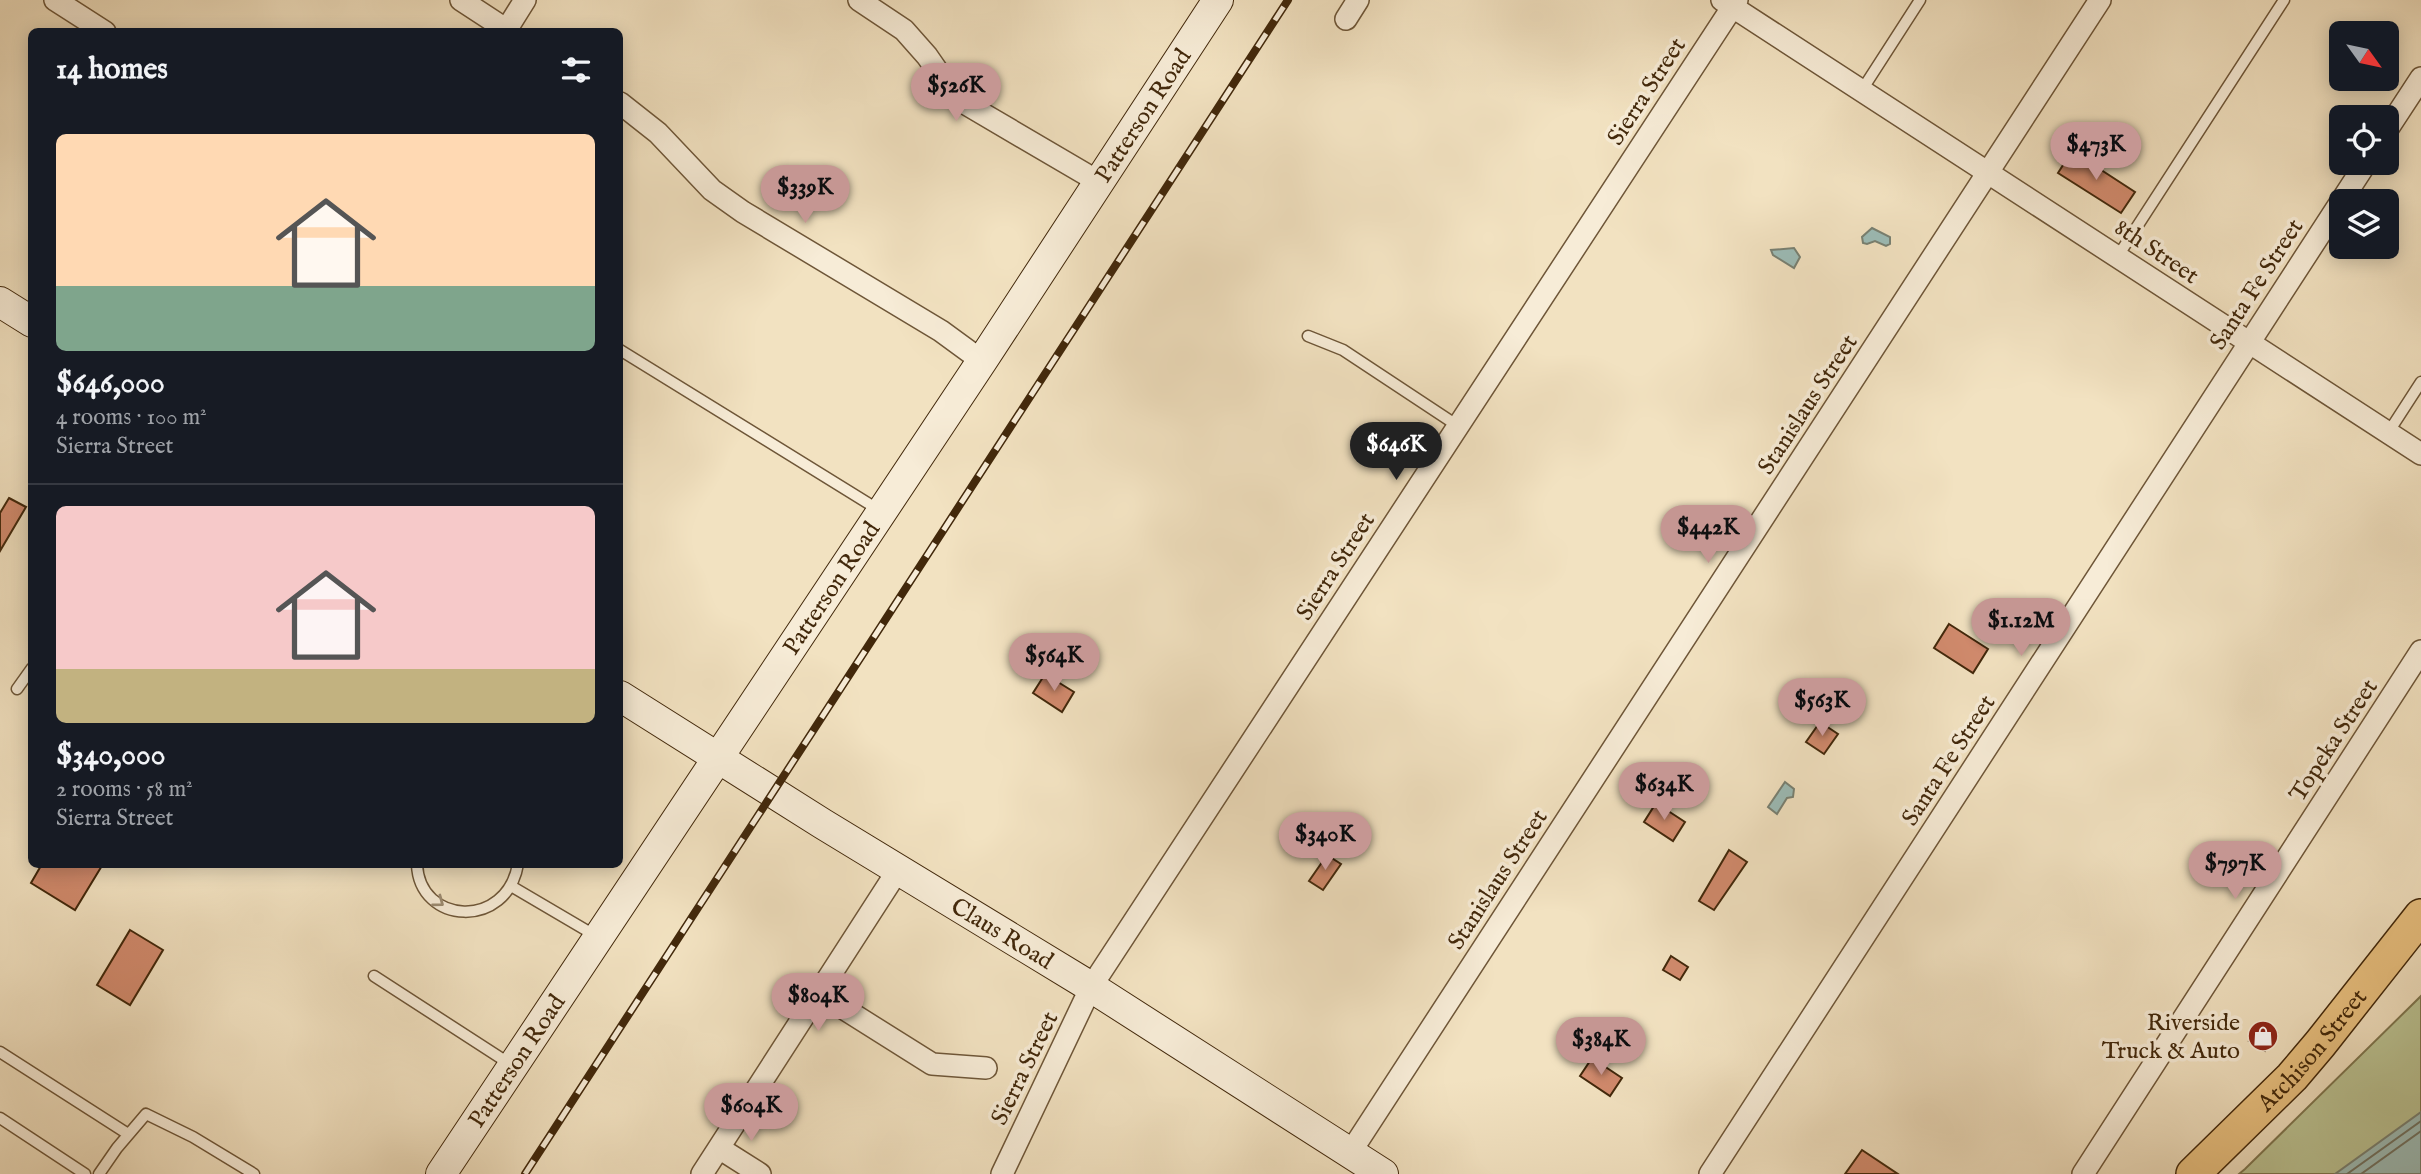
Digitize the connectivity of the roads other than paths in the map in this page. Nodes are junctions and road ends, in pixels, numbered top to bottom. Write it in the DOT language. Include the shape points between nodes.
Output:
graph roads {
  1 [pos="55,0"];
  2 [pos="461,0"];
  3 [pos="525,0"];
  4 [pos="859,0"];
  5 [pos="1218,0"];
  6 [pos="1358,0"];
  7 [pos="1920,0"];
  8 [pos="2100,0"];
  9 [pos="2284,0"];
  10 [pos="1731,2"];
  11 [pos="1346,19"];
  12 [pos="98,28"];
  13 [pos="503,28"];
  14 [pos="509,28"];
  15 [pos="2421,78"];
  16 [pos="1862,89"];
  17 [pos="623,105"];
  18 [pos="2399,112"];
  19 [pos="1988,173"];
  20 [pos="2358,175"];
  21 [pos="1099,181"];
  22 [pos="2118,256"];
  23 [pos="0,302"];
  24 [pos="28,320"];
  25 [pos="1308,336"];
  26 [pos="2250,343"];
  27 [pos="623,352"];
  28 [pos="982,361"];
  29 [pos="2421,382"];
  30 [pos="1458,426"];
  31 [pos="2388,433"];
  32 [pos="2421,454"];
  33 [pos="881,511"];
  34 [pos="2421,651"];
  35 [pos="28,674"];
  36 [pos="17,689"];
  37 [pos="623,698"];
  38 [pos="718,757"];
  39 [pos="417,868"];
  40 [pos="517,868"];
  41 [pos="898,870"];
  42 [pos="511,886"];
  43 [pos="2421,916"];
  44 [pos="598,937"];
  45 [pos="374,976"];
  46 [pos="1091,987"];
  47 [pos="818,993"];
  48 [pos="0,1052"];
  49 [pos="513,1065"];
  50 [pos="986,1068"];
  51 [pos="0,1118"];
  52 [pos="128,1134"];
  53 [pos="719,1148"];
  54 [pos="1350,1153"];
  55 [pos="85,1174"];
  56 [pos="99,1174"];
  57 [pos="254,1174"];
  58 [pos="441,1174"];
  59 [pos="702,1174"];
  60 [pos="760,1174"];
  61 [pos="1002,1174"];
  62 [pos="1383,1174"];
  63 [pos="1710,1174"];
  64 [pos="2083,1174"];
  65 [pos="2193,1174"];
  1 -- 12 [label="street"];
  2 -- 13 [label="street"];
  3 -- 14 [label="street"];
  4 -- 21 [label="street" via="904,30 966,104"];
  5 -- 21 [label="main road, Patterson Road"];
  6 -- 11 [label="street"];
  7 -- 16 [label="lane"];
  8 -- 19 [label="street, Stanislaus Street"];
  9 -- 22 [label="lane"];
  10 -- 16 [label="street, 8th Street"];
  10 -- 30 [label="street, Sierra Street"];
  15 -- 18 [label="street"];
  16 -- 19 [label="street, 8th Street"];
  17 -- 28 [label="street" via="733,205 941,331"];
  19 -- 22 [label="street, 8th Street"];
  19 -- 54 [label="street, Stanislaus Street"];
  20 -- 26 [label="street, Santa Fe Street"];
  21 -- 28 [label="main road, Patterson Road"];
  22 -- 26 [label="street, 8th Street"];
  23 -- 24 [label="main road"];
  25 -- 30 [label="lane" via="1343,350"];
  26 -- 31 [label="street, 8th Street"];
  26 -- 63 [label="street, Santa Fe Street"];
  27 -- 33 [label="lane"];
  28 -- 33 [label="main road, Patterson Road"];
  29 -- 31 [label="lane"];
  30 -- 46 [label="street, Sierra Street"];
  31 -- 32 [label="street, 8th Street"];
  33 -- 38 [label="main road, Patterson Road"];
  34 -- 64 [label="street, Topeka Street"];
  35 -- 36 [label="lane"];
  37 -- 38 [label="main road, Claus Road"];
  38 -- 41 [label="main road, Claus Road"];
  38 -- 44 [label="main road, Patterson Road"];
  39 -- 42 [label="lane, one-way" via="434,901 464,912 496,904"];
  40 -- 42 [label="lane"];
  41 -- 46 [label="main road, Claus Road"];
  41 -- 47 [label="street"];
  42 -- 44 [label="lane"];
  43 -- 65 [label="main road, Atchison Street" via="2292,1077"];
  44 -- 49 [label="main road, Patterson Road"];
  45 -- 49 [label="lane"];
  46 -- 54 [label="main road, Claus Road"];
  46 -- 61 [label="street, Sierra Street"];
  47 -- 50 [label="street" via="932,1064"];
  47 -- 53 [label="street"];
  48 -- 52 [label="lane"];
  49 -- 58 [label="main road, Patterson Road"];
  51 -- 55 [label="lane"];
  52 -- 56 [label="lane"];
  52 -- 57 [label="lane" via="145,1114"];
  53 -- 59 [label="street"];
  53 -- 60 [label="street"];
  54 -- 62 [label="main road, Claus Road"];
}
